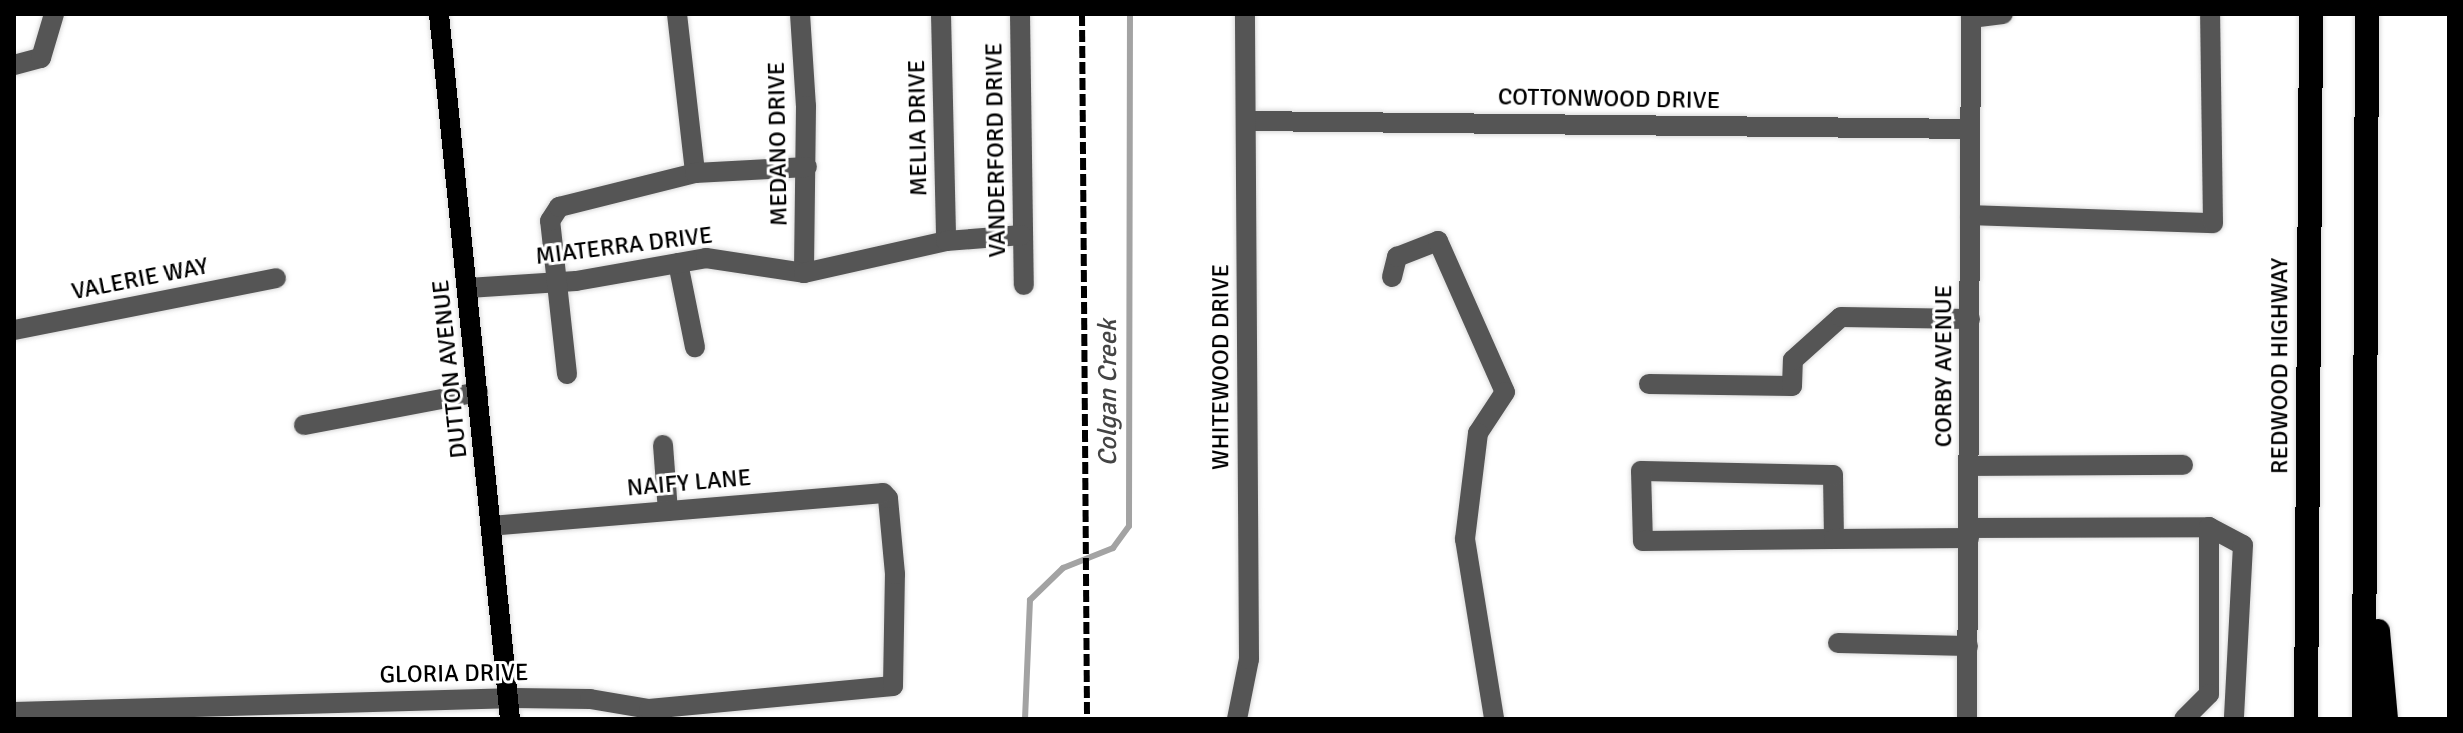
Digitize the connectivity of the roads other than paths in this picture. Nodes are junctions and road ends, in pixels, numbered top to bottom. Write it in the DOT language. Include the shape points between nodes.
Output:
graph roads {
  1 [pos="54,14"];
  2 [pos="439,14"];
  3 [pos="677,14"];
  4 [pos="800,14"];
  5 [pos="941,14"];
  6 [pos="1020,14"];
  7 [pos="1245,14"];
  8 [pos="2003,14"];
  9 [pos="2210,14"];
  10 [pos="2311,14"];
  11 [pos="2367,14"];
  12 [pos="1971,16"];
  13 [pos="14,65"];
  14 [pos="1246,121"];
  15 [pos="1970,129"];
  16 [pos="807,167"];
  17 [pos="695,173"];
  18 [pos="1970,215"];
  19 [pos="1022,235"];
  20 [pos="946,241"];
  21 [pos="678,263"];
  22 [pos="804,273"];
  23 [pos="1392,277"];
  24 [pos="276,278"];
  25 [pos="555,282"];
  26 [pos="1024,285"];
  27 [pos="468,288"];
  28 [pos="1970,319"];
  29 [pos="14,330"];
  30 [pos="695,347"];
  31 [pos="567,374"];
  32 [pos="1649,384"];
  33 [pos="478,392"];
  34 [pos="304,425"];
  35 [pos="663,445"];
  36 [pos="2183,465"];
  37 [pos="1970,466"];
  38 [pos="2366,474"];
  39 [pos="668,511"];
  40 [pos="492,526"];
  41 [pos="2209,527"];
  42 [pos="1969,533"];
  43 [pos="1834,539"];
  44 [pos="2306,623"];
  45 [pos="1838,643"];
  46 [pos="1968,646"];
  47 [pos="893,686"];
  48 [pos="508,698"];
  49 [pos="14,712"];
  50 [pos="510,719"];
  51 [pos="1237,719"];
  52 [pos="1494,719"];
  53 [pos="1967,719"];
  54 [pos="2184,719"];
  55 [pos="2234,719"];
  56 [pos="2293,719"];
  57 [pos="2306,719"];
  58 [pos="2364,719"];
  59 [pos="2386,719"];
  1 -- 13 [label="street" via="41,58"];
  2 -- 27 [label="main road, DUTTON AVENUE"];
  3 -- 17 [label="street"];
  4 -- 16 [label="street, MEDANO DRIVE"];
  5 -- 20 [label="street, MELIA DRIVE"];
  6 -- 19 [label="street, VANDERFORD DRIVE"];
  7 -- 14 [label="street, WHITEWOOD DRIVE"];
  8 -- 12 [label="street"];
  9 -- 18 [label="street" via="2213,223"];
  10 -- 44 [label="highway, REDWOOD HIGHWAY"];
  11 -- 38 [label="highway"];
  12 -- 15 [label="street, CORBY AVENUE"];
  14 -- 15 [label="street, COTTONWOOD DRIVE"];
  14 -- 51 [label="street, WHITEWOOD DRIVE" via="1249,659"];
  15 -- 18 [label="street, CORBY AVENUE"];
  16 -- 17 [label="street"];
  16 -- 22 [label="street, MEDANO DRIVE"];
  17 -- 25 [label="street" via="559,207 550,221"];
  18 -- 28 [label="street, CORBY AVENUE"];
  19 -- 20 [label="street, MIATERRA DRIVE"];
  19 -- 26 [label="street, VANDERFORD DRIVE"];
  20 -- 22 [label="street, MIATERRA DRIVE"];
  21 -- 22 [label="street, MIATERRA DRIVE" via="716,258"];
  21 -- 25 [label="street, MIATERRA DRIVE"];
  21 -- 30 [label="street"];
  23 -- 52 [label="street" via="1397,257 1438,241 1505,392 1478,433 1465,539"];
  24 -- 29 [label="street, VALERIE WAY"];
  25 -- 27 [label="street, MIATERRA DRIVE"];
  25 -- 31 [label="street"];
  27 -- 33 [label="main road, DUTTON AVENUE"];
  28 -- 32 [label="street" via="1841,317 1793,360 1792,386"];
  28 -- 37 [label="street, CORBY AVENUE"];
  33 -- 34 [label="street"];
  33 -- 40 [label="main road, DUTTON AVENUE"];
  35 -- 39 [label="street"];
  36 -- 37 [label="street"];
  37 -- 42 [label="street, CORBY AVENUE"];
  38 -- 58 [label="highway"];
  38 -- 59 [label="highway"];
  39 -- 40 [label="street, NAIFY LANE"];
  39 -- 47 [label="street, NAIFY LANE" via="883,493 888,498 895,574"];
  40 -- 48 [label="main road, DUTTON AVENUE"];
  41 -- 42 [label="street"];
  41 -- 54 [label="street" via="2209,694"];
  41 -- 55 [label="street" via="2243,545"];
  42 -- 43 [label="street"];
  42 -- 46 [label="street, CORBY AVENUE"];
  43 -- 43 [label="street" via="1643,541 1641,471 1833,475"];
  44 -- 56 [label="highway"];
  44 -- 57 [label="highway, REDWOOD HIGHWAY"];
  45 -- 46 [label="street"];
  46 -- 53 [label="street, CORBY AVENUE"];
  47 -- 48 [label="street, GLORIA DRIVE" via="649,709 590,699"];
  48 -- 49 [label="street, GLORIA DRIVE"];
  48 -- 50 [label="main road, DUTTON AVENUE"];
}
